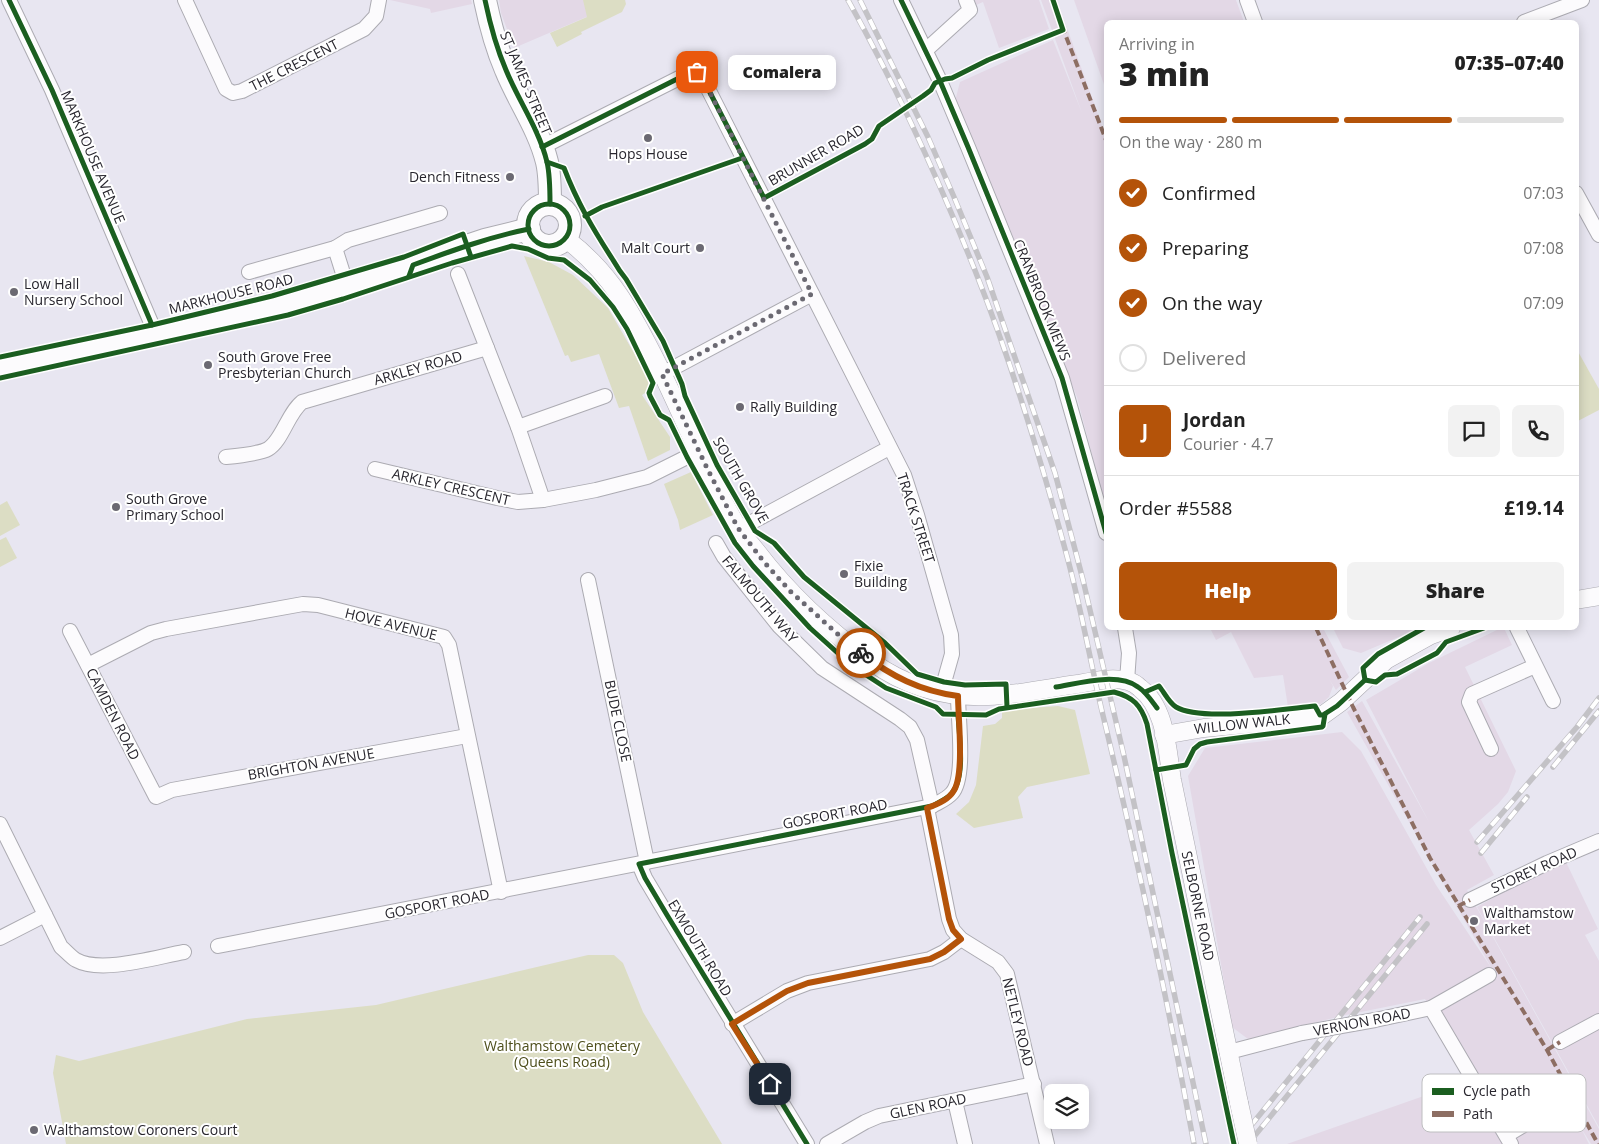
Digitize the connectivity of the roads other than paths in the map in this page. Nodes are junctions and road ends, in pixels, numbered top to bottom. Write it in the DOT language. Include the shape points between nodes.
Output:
graph roads {
  1 [pos="9,0"];
  2 [pos="185,0"];
  3 [pos="379,0"];
  4 [pos="485,0"];
  5 [pos="902,0"];
  6 [pos="1247,0"];
  7 [pos="1582,0"];
  8 [pos="968,5"];
  9 [pos="1254,20"];
  10 [pos="1529,20"];
  11 [pos="926,50"];
  12 [pos="542,147"];
  13 [pos="1579,198"];
  14 [pos="550,204"];
  15 [pos="440,213"];
  16 [pos="529,229"];
  17 [pos="1599,235"];
  18 [pos="566,239"];
  19 [pos="336,248"];
  20 [pos="249,272"];
  21 [pos="458,274"];
  22 [pos="347,286"];
  23 [pos="814,296"];
  24 [pos="155,335"];
  25 [pos="487,348"];
  26 [pos="0,368"];
  27 [pos="662,374"];
  28 [pos="605,396"];
  29 [pos="518,428"];
  30 [pos="889,448"];
  31 [pos="699,451"];
  32 [pos="226,458"];
  33 [pos="375,469"];
  34 [pos="543,500"];
  35 [pos="744,526"];
  36 [pos="1104,526"];
  37 [pos="716,543"];
  38 [pos="588,580"];
  39 [pos="1599,596"];
  40 [pos="1579,599"];
  41 [pos="1125,630"];
  42 [pos="1445,630"];
  43 [pos="1518,630"];
  44 [pos="70,631"];
  45 [pos="88,665"];
  46 [pos="1535,666"];
  47 [pos="1127,681"];
  48 [pos="950,694"];
  49 [pos="1553,701"];
  50 [pos="1164,735"];
  51 [pos="467,736"];
  52 [pos="1491,749"];
  53 [pos="156,797"];
  54 [pos="929,807"];
  55 [pos="0,824"];
  56 [pos="1599,841"];
  57 [pos="643,863"];
  58 [pos="501,892"];
  59 [pos="1470,900"];
  60 [pos="45,915"];
  61 [pos="0,938"];
  62 [pos="961,939"];
  63 [pos="218,946"];
  64 [pos="184,952"];
  65 [pos="1489,975"];
  66 [pos="1430,1008"];
  67 [pos="1599,1022"];
  68 [pos="732,1024"];
  69 [pos="1560,1042"];
  70 [pos="1229,1052"];
  71 [pos="1470,1074"];
  72 [pos="1034,1084"];
  73 [pos="955,1101"];
  74 [pos="1520,1132"];
  75 [pos="1509,1140"];
  76 [pos="807,1144"];
  77 [pos="828,1144"];
  78 [pos="965,1144"];
  79 [pos="1047,1144"];
  80 [pos="1248,1144"];
  1 -- 24 [label="street, MARKHOUSE AVENUE" via="52,90"];
  2 -- 3 [label="street, THE CRESCENT" via="226,90 233,93 242,92 364,29 376,16"];
  4 -- 12 [label="main road, ST JAMES STREET" via="506,71"];
  5 -- 11 [label="street, CRANBROOK MEWS"];
  6 -- 9 [label="street"];
  7 -- 10 [label="street"];
  8 -- 11 [label="street"];
  11 -- 36 [label="street, CRANBROOK MEWS" via="1062,378"];
  12 -- 14 [label="main road, ST JAMES STREET" via="549,174"];
  12 -- 23 [label="street, BRUNNER ROAD" via="689,73 697,72"];
  13 -- 17 [label="street"];
  14 -- 16 [label="main road" via="532,212"];
  14 -- 18 [label="main road" via="567,213 571,228"];
  15 -- 19 [label="street" via="348,240"];
  16 -- 18 [label="main road" via="531,236 545,246 554,246"];
  16 -- 22 [label="main road, MARKHOUSE ROAD"];
  18 -- 27 [label="street, SOUTH GROVE" via="614,285"];
  19 -- 20 [label="street"];
  19 -- 22 [label="street"];
  21 -- 25 [label="street"];
  22 -- 24 [label="main road, MARKHOUSE ROAD" via="264,310"];
  23 -- 27 [label="street"];
  23 -- 30 [label="street, TRACK STREET"];
  24 -- 26 [label="main road, MARKHOUSE ROAD"];
  25 -- 29 [label="street"];
  25 -- 32 [label="street, ARKLEY ROAD" via="302,402 267,450"];
  27 -- 31 [label="street, SOUTH GROVE"];
  28 -- 29 [label="street"];
  29 -- 34 [label="street"];
  30 -- 35 [label="street"];
  30 -- 48 [label="street, TRACK STREET" via="907,482 951,635"];
  31 -- 34 [label="street, ARKLEY CRESCENT" via="647,477"];
  31 -- 35 [label="street, SOUTH GROVE"];
  33 -- 34 [label="street, ARKLEY CRESCENT" via="518,502"];
  35 -- 48 [label="street, SOUTH GROVE" via="764,562 791,592 840,636 901,680"];
  37 -- 54 [label="street, FALMOUTH WAY" via="779,626 822,668 900,718 910,728 917,740"];
  38 -- 57 [label="street, BUDE CLOSE"];
  39 -- 40 [label="street"];
  41 -- 47 [label="street" via="1129,653"];
  42 -- 50 [label="street, WILLOW WALK" via="1386,660 1337,706 1322,715"];
  43 -- 46 [label="street"];
  44 -- 45 [label="street, CAMDEN ROAD"];
  45 -- 51 [label="street, HOVE AVENUE" via="166,628 304,604 318,605 444,637 449,645"];
  45 -- 53 [label="street, CAMDEN ROAD"];
  46 -- 49 [label="street"];
  46 -- 52 [label="street" via="1472,694 1469,702"];
  47 -- 48 [label="street, SOUTH GROVE" via="1101,680 1007,695"];
  47 -- 50 [label="street, SELBORNE ROAD" via="1145,692 1157,708"];
  48 -- 54 [label="street, GOSPORT ROAD" via="959,779 953,792"];
  50 -- 70 [label="street, SELBORNE ROAD"];
  51 -- 53 [label="street, BRIGHTON AVENUE" via="172,790"];
  51 -- 58 [label="street, HOVE AVENUE"];
  54 -- 57 [label="street, GOSPORT ROAD"];
  54 -- 62 [label="street, NETLEY ROAD" via="949,919"];
  55 -- 60 [label="street"];
  56 -- 59 [label="street, STOREY ROAD"];
  57 -- 58 [label="street, GOSPORT ROAD"];
  57 -- 68 [label="street, EXMOUTH ROAD" via="645,878"];
  58 -- 63 [label="street, GOSPORT ROAD"];
  60 -- 61 [label="street"];
  60 -- 64 [label="street" via="61,946 86,964 113,965"];
  62 -- 68 [label="street" via="930,959 808,983 787,991"];
  62 -- 72 [label="street, NETLEY ROAD" via="998,962 1007,974"];
  65 -- 66 [label="street, VERNON ROAD"];
  66 -- 70 [label="street, VERNON ROAD, bridge" via="1302,1033"];
  66 -- 71 [label="street"];
  67 -- 69 [label="street"];
  68 -- 76 [label="street, EXMOUTH ROAD"];
  70 -- 80 [label="street, SELBORNE ROAD, bridge"];
  72 -- 73 [label="street, GLEN ROAD"];
  72 -- 79 [label="street, NETLEY ROAD"];
  73 -- 77 [label="street, GLEN ROAD" via="880,1116"];
  73 -- 78 [label="street"];
  74 -- 75 [label="street"];
}
